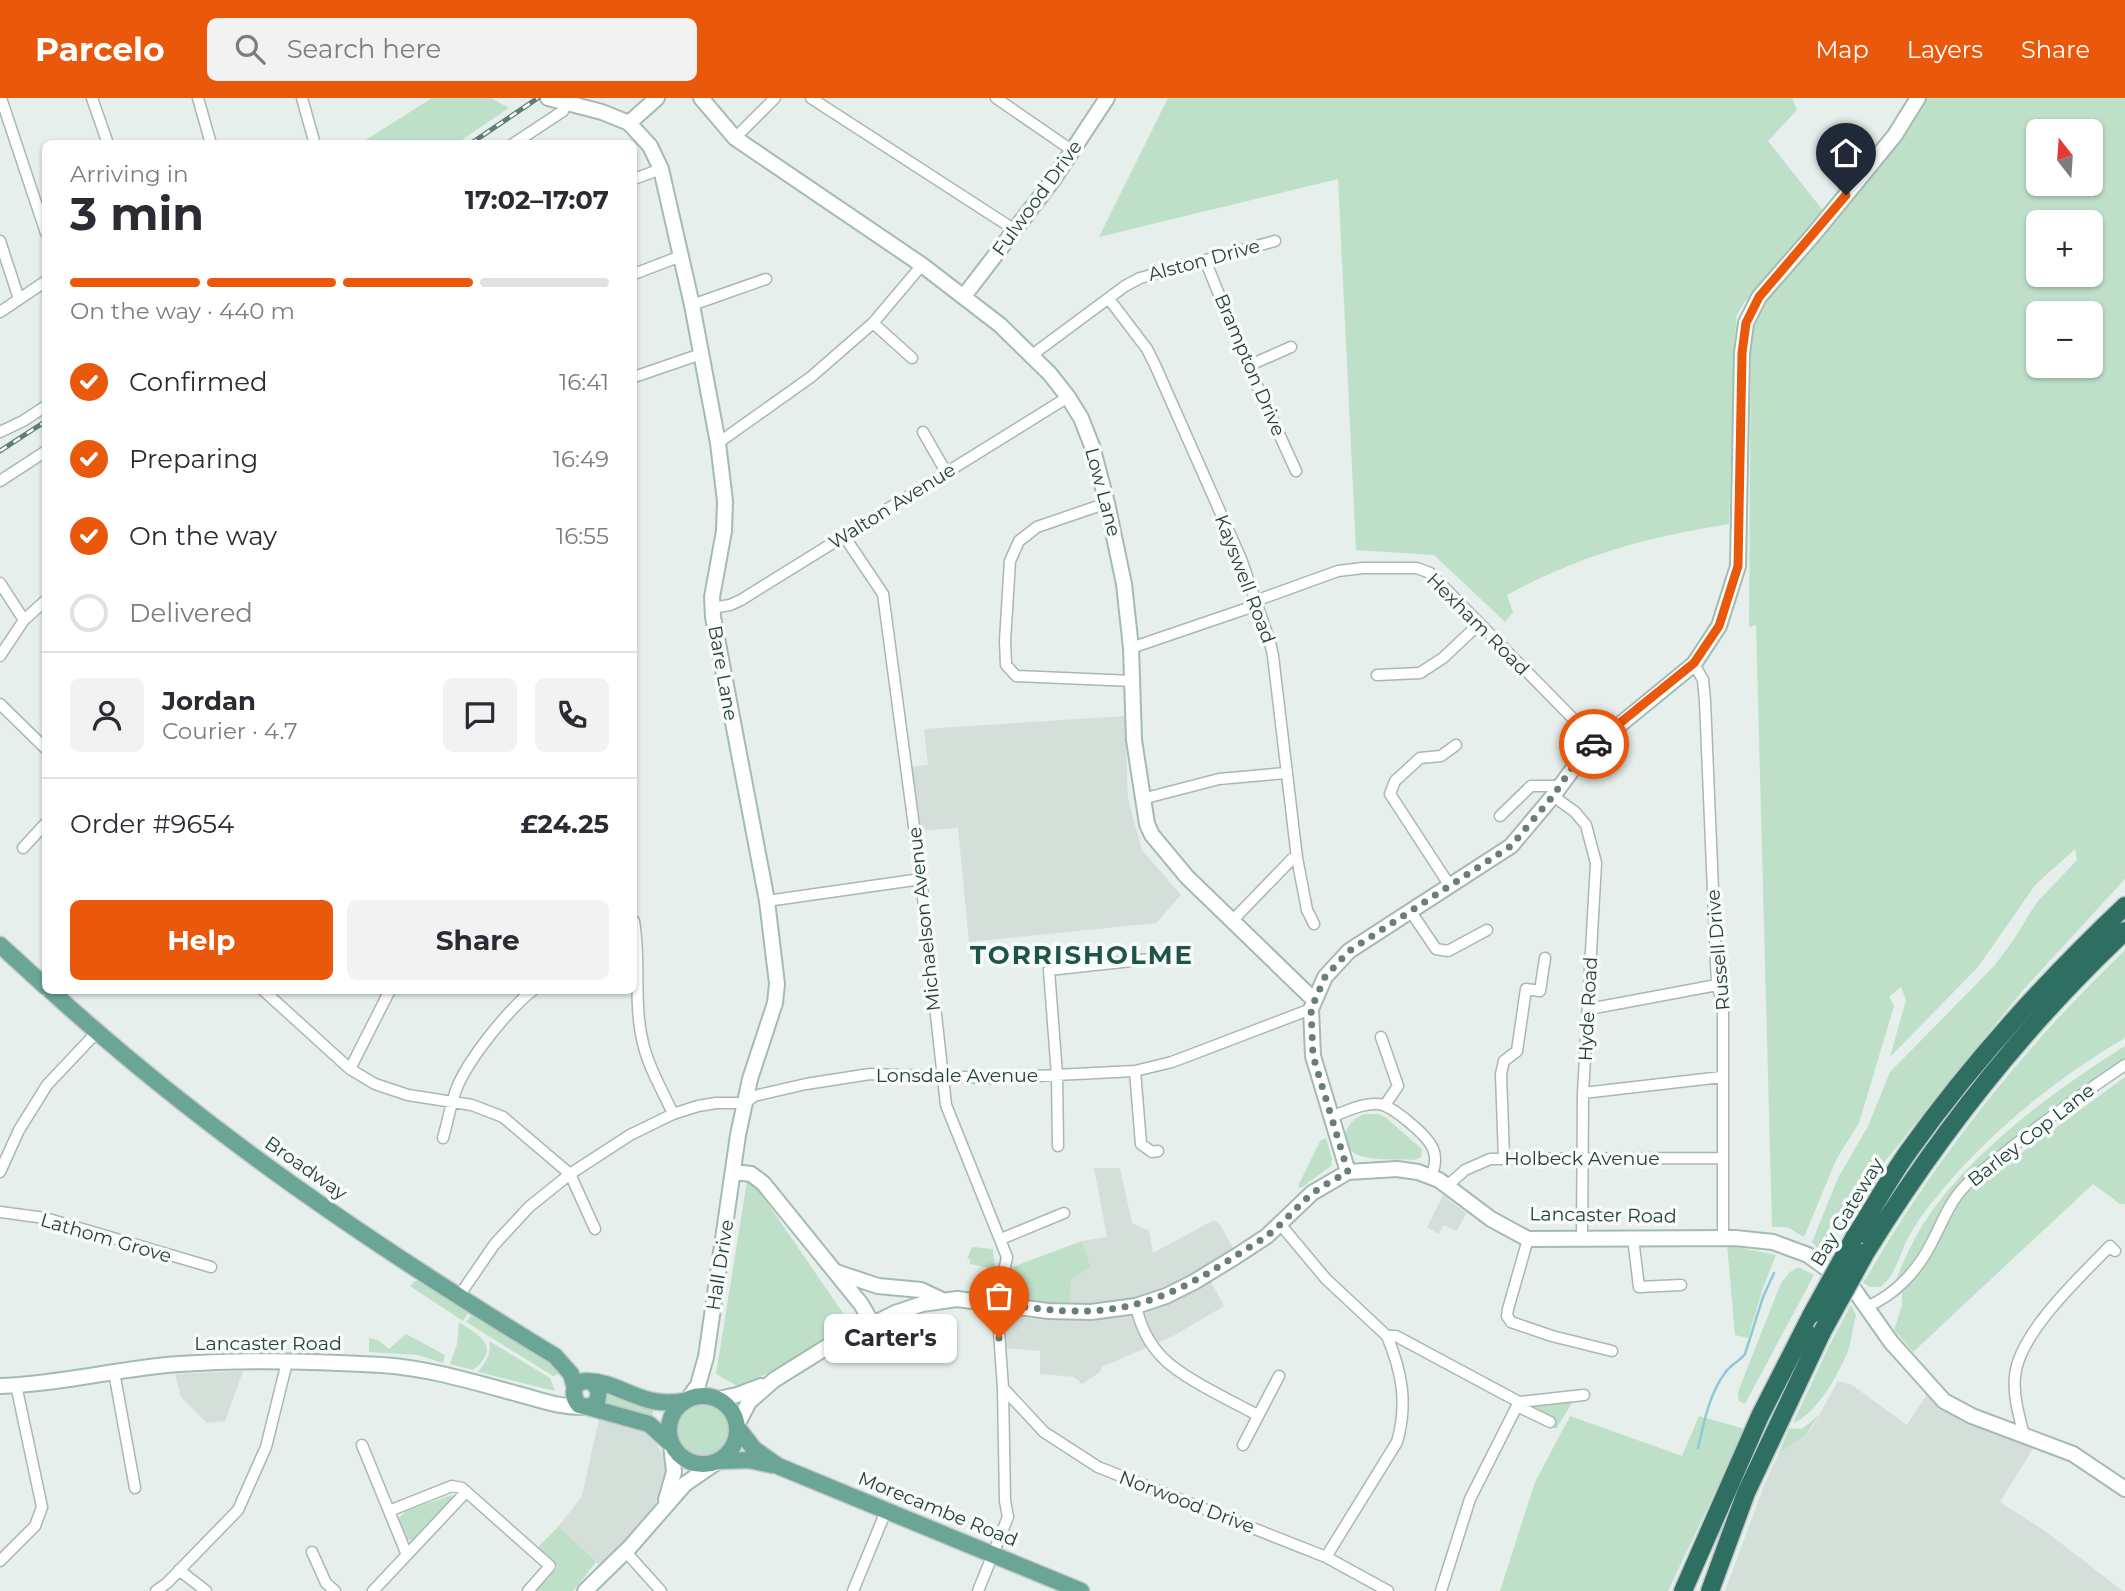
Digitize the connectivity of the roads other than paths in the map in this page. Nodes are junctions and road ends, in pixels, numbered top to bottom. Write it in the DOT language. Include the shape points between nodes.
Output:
graph roads {
  1 [pos="1,98"];
  2 [pos="92,98"];
  3 [pos="198,98"];
  4 [pos="302,98"];
  5 [pos="548,98"];
  6 [pos="657,98"];
  7 [pos="701,98"];
  8 [pos="775,98"];
  9 [pos="811,98"];
  10 [pos="996,98"];
  11 [pos="1107,98"];
  12 [pos="1919,98"];
  13 [pos="567,103"];
  14 [pos="629,123"];
  15 [pos="735,138"];
  16 [pos="107,140"];
  17 [pos="210,140"];
  18 [pos="314,140"];
  19 [pos="519,140"];
  20 [pos="1073,150"];
  21 [pos="661,169"];
  22 [pos="637,179"];
  23 [pos="42,221"];
  24 [pos="1015,230"];
  25 [pos="1275,240"];
  26 [pos="0,241"];
  27 [pos="681,256"];
  28 [pos="1205,260"];
  29 [pos="922,265"];
  30 [pos="637,273"];
  31 [pos="766,279"];
  32 [pos="42,284"];
  33 [pos="964,296"];
  34 [pos="19,299"];
  35 [pos="1110,299"];
  36 [pos="692,305"];
  37 [pos="0,312"];
  38 [pos="873,323"];
  39 [pos="1291,347"];
  40 [pos="701,354"];
  41 [pos="1032,355"];
  42 [pos="912,358"];
  43 [pos="1248,366"];
  44 [pos="637,376"];
  45 [pos="1068,397"];
  46 [pos="42,409"];
  47 [pos="0,432"];
  48 [pos="923,432"];
  49 [pos="719,443"];
  50 [pos="42,454"];
  51 [pos="1297,471"];
  52 [pos="946,472"];
  53 [pos="0,481"];
  54 [pos="1107,503"];
  55 [pos="844,536"];
  56 [pos="0,583"];
  57 [pos="1256,603"];
  58 [pos="42,604"];
  59 [pos="712,608"];
  60 [pos="24,620"];
  61 [pos="1479,624"];
  62 [pos="1131,648"];
  63 [pos="0,656"];
  64 [pos="1694,663"];
  65 [pos="1377,676"];
  66 [pos="1133,681"];
  67 [pos="0,704"];
  68 [pos="1596,742"];
  69 [pos="42,745"];
  70 [pos="1456,745"];
  71 [pos="1285,773"];
  72 [pos="1557,791"];
  73 [pos="1142,799"];
  74 [pos="1500,816"];
  75 [pos="42,827"];
  76 [pos="23,848"];
  77 [pos="1297,858"];
  78 [pos="921,879"];
  79 [pos="1450,887"];
  80 [pos="767,901"];
  81 [pos="2125,906"];
  82 [pos="1411,912"];
  83 [pos="1232,921"];
  84 [pos="1314,924"];
  85 [pos="1487,930"];
  86 [pos="2125,931"];
  87 [pos="0,945"];
  88 [pos="1545,958"];
  89 [pos="1150,959"];
  90 [pos="42,983"];
  91 [pos="1717,985"];
  92 [pos="54,994"];
  93 [pos="267,994"];
  94 [pos="388,994"];
  95 [pos="528,994"];
  96 [pos="637,994"];
  97 [pos="1312,1004"];
  98 [pos="1589,1009"];
  99 [pos="97,1032"];
  100 [pos="1381,1037"];
  101 [pos="2125,1065"];
  102 [pos="350,1069"];
  103 [pos="1135,1071"];
  104 [pos="1057,1075"];
  105 [pos="941,1076"];
  106 [pos="1722,1077"];
  107 [pos="1583,1093"];
  108 [pos="454,1101"];
  109 [pos="745,1103"];
  110 [pos="1385,1105"];
  111 [pos="673,1114"];
  112 [pos="1330,1117"];
  113 [pos="443,1138"];
  114 [pos="1058,1146"];
  115 [pos="1158,1151"];
  116 [pos="1504,1158"];
  117 [pos="1582,1158"];
  118 [pos="1723,1158"];
  119 [pos="0,1172"];
  120 [pos="734,1172"];
  121 [pos="1348,1172"];
  122 [pos="570,1174"];
  123 [pos="1431,1176"];
  124 [pos="1448,1185"];
  125 [pos="0,1212"];
  126 [pos="1064,1213"];
  127 [pos="1280,1224"];
  128 [pos="595,1229"];
  129 [pos="1528,1238"];
  130 [pos="1582,1238"];
  131 [pos="1633,1238"];
  132 [pos="1723,1238"];
  133 [pos="1001,1239"];
  134 [pos="1860,1245"];
  135 [pos="2111,1246"];
  136 [pos="211,1267"];
  137 [pos="834,1271"];
  138 [pos="1681,1285"];
  139 [pos="459,1296"];
  140 [pos="942,1300"];
  141 [pos="997,1303"];
  142 [pos="1864,1303"];
  143 [pos="1136,1306"];
  144 [pos="872,1323"];
  145 [pos="1387,1336"];
  146 [pos="1612,1351"];
  147 [pos="555,1356"];
  148 [pos="706,1357"];
  149 [pos="288,1362"];
  150 [pos="114,1372"];
  151 [pos="1279,1376"];
  152 [pos="775,1380"];
  153 [pos="592,1382"];
  154 [pos="16,1385"];
  155 [pos="0,1386"];
  156 [pos="1003,1388"];
  157 [pos="574,1389"];
  158 [pos="1584,1395"];
  159 [pos="534,1398"];
  160 [pos="717,1399"];
  161 [pos="686,1400"];
  162 [pos="1518,1404"];
  163 [pos="586,1407"];
  164 [pos="1257,1415"];
  165 [pos="1550,1422"];
  166 [pos="737,1426"];
  167 [pos="2024,1435"];
  168 [pos="671,1444"];
  169 [pos="362,1445"];
  170 [pos="1243,1445"];
  171 [pos="718,1462"];
  172 [pos="778,1466"];
  173 [pos="135,1488"];
  174 [pos="2125,1489"];
  175 [pos="466,1492"];
  176 [pos="388,1511"];
  177 [pos="886,1511"];
  178 [pos="658,1517"];
  179 [pos="312,1552"];
  180 [pos="625,1552"];
  181 [pos="407,1555"];
  182 [pos="993,1555"];
  183 [pos="1326,1557"];
  184 [pos="0,1561"];
  185 [pos="179,1570"];
  186 [pos="156,1591"];
  187 [pos="206,1591"];
  188 [pos="335,1591"];
  189 [pos="373,1591"];
  190 [pos="528,1591"];
  191 [pos="585,1591"];
  192 [pos="662,1591"];
  193 [pos="853,1591"];
  194 [pos="978,1591"];
  195 [pos="1081,1591"];
  196 [pos="1388,1591"];
  197 [pos="1441,1591"];
  198 [pos="1683,1591"];
  199 [pos="1710,1591"];
  1 -- 23 [label="street"];
  2 -- 16 [label="street"];
  3 -- 17 [label="street"];
  4 -- 18 [label="street"];
  5 -- 13 [label="main road, Bare Lane"];
  6 -- 14 [label="main road"];
  7 -- 15 [label="main road, Low Lane"];
  8 -- 15 [label="street"];
  9 -- 24 [label="street"];
  10 -- 20 [label="street"];
  11 -- 20 [label="main road, Fulwood Drive"];
  12 -- 64 [label="main road" via="1895,135 1759,297 1746,323 1738,566 1719,626"];
  13 -- 14 [label="main road, Bare Lane"];
  13 -- 19 [label="street" via="563,111"];
  14 -- 21 [label="main road, Bare Lane" via="650,146"];
  15 -- 29 [label="main road, Low Lane"];
  20 -- 24 [label="main road, Fulwood Drive"];
  21 -- 22 [label="street"];
  21 -- 27 [label="main road, Bare Lane"];
  24 -- 33 [label="main road, Fulwood Drive"];
  25 -- 28 [label="street, Alston Drive"];
  26 -- 34 [label="street"];
  27 -- 30 [label="street"];
  27 -- 36 [label="main road, Bare Lane"];
  28 -- 35 [label="street, Alston Drive" via="1140,278"];
  28 -- 43 [label="street, Brampton Drive"];
  29 -- 33 [label="main road, Low Lane"];
  29 -- 38 [label="street"];
  31 -- 36 [label="street"];
  32 -- 34 [label="street"];
  33 -- 41 [label="main road, Low Lane"];
  34 -- 37 [label="street"];
  35 -- 41 [label="street, Alston Drive"];
  35 -- 57 [label="street, Kayswell Road" via="1155,365"];
  36 -- 40 [label="main road, Bare Lane"];
  38 -- 42 [label="street"];
  38 -- 49 [label="street" via="811,377"];
  39 -- 43 [label="street"];
  40 -- 44 [label="street"];
  40 -- 49 [label="main road, Bare Lane"];
  41 -- 45 [label="main road, Low Lane"];
  43 -- 51 [label="street, Brampton Drive"];
  45 -- 52 [label="street, Walton Avenue"];
  45 -- 54 [label="main road, Low Lane" via="1092,446"];
  46 -- 47 [label="street"];
  48 -- 52 [label="street"];
  49 -- 59 [label="main road, Bare Lane" via="724,531"];
  50 -- 53 [label="street"];
  52 -- 55 [label="street, Walton Avenue"];
  54 -- 62 [label="main road, Low Lane" via="1127,599"];
  54 -- 66 [label="street" via="1037,527 1019,541 1010,561 1006,665 1016,676"];
  55 -- 59 [label="street, Walton Avenue" via="741,600"];
  55 -- 78 [label="street, Michaelson Avenue" via="883,594"];
  56 -- 60 [label="street"];
  57 -- 61 [label="street, Hexham Road" via="1338,571 1417,568 1430,573"];
  57 -- 62 [label="street, Hexham Road"];
  57 -- 71 [label="street, Kayswell Road" via="1273,656"];
  58 -- 60 [label="street"];
  59 -- 80 [label="main road, Bare Lane"];
  60 -- 63 [label="street"];
  61 -- 65 [label="street" via="1420,673"];
  61 -- 68 [label="street, Hexham Road"];
  62 -- 66 [label="main road, Low Lane"];
  64 -- 68 [label="main road"];
  64 -- 91 [label="street, Russell Drive" via="1703,680 1705,701"];
  66 -- 73 [label="main road, Low Lane"];
  67 -- 69 [label="street"];
  68 -- 72 [label="main road"];
  70 -- 79 [label="street" via="1441,757 1420,758 1395,781 1390,794"];
  71 -- 73 [label="street" via="1219,779"];
  71 -- 77 [label="street, Kayswell Road"];
  72 -- 74 [label="street" via="1531,786"];
  72 -- 79 [label="main road" via="1511,846"];
  72 -- 98 [label="street, Hyde Road" via="1586,825 1596,863"];
  73 -- 83 [label="main road, Low Lane" via="1152,835"];
  75 -- 76 [label="street"];
  77 -- 83 [label="street"];
  77 -- 84 [label="street, Kayswell Road"];
  78 -- 80 [label="street"];
  78 -- 105 [label="street, Michaelson Avenue"];
  79 -- 82 [label="main road"];
  80 -- 109 [label="main road, Bare Lane" via="775,1003"];
  81 -- 134 [label="highway, Bay Gateway" via="2026,1005 1967,1074 1907,1154"];
  82 -- 85 [label="street" via="1436,949 1448,951"];
  82 -- 97 [label="main road" via="1342,957 1325,977"];
  83 -- 97 [label="main road, Low Lane"];
  86 -- 134 [label="highway, Bay Gateway" via="2045,1012 1983,1084"];
  87 -- 90 [label="main road"];
  88 -- 116 [label="street" via="1540,991 1526,989 1517,1051 1504,1061"];
  89 -- 104 [label="street" via="1049,970"];
  91 -- 98 [label="street"];
  91 -- 106 [label="street, Russell Drive" via="1723,1004"];
  92 -- 99 [label="main road, Broadway"];
  93 -- 102 [label="street"];
  94 -- 102 [label="street"];
  95 -- 108 [label="street" via="489,1037 458,1085"];
  96 -- 111 [label="street" via="642,1041"];
  97 -- 103 [label="street, Lonsdale Avenue" via="1172,1062"];
  97 -- 112 [label="main road" via="1313,1056"];
  98 -- 107 [label="street, Hyde Road"];
  99 -- 119 [label="street" via="47,1084"];
  99 -- 139 [label="main road, Broadway" via="322,1206"];
  100 -- 110 [label="street" via="1398,1086"];
  101 -- 142 [label="street, Barley Cop Lane" via="1975,1177 1951,1204 1916,1267 1881,1301"];
  102 -- 108 [label="street" via="408,1095"];
  103 -- 104 [label="street, Lonsdale Avenue"];
  103 -- 115 [label="street" via="1141,1144"];
  104 -- 105 [label="street, Lonsdale Avenue"];
  104 -- 114 [label="street"];
  105 -- 109 [label="street, Lonsdale Avenue" via="870,1074 754,1096"];
  105 -- 133 [label="street, Michaelson Avenue" via="946,1105"];
  106 -- 107 [label="street"];
  106 -- 118 [label="street, Russell Drive"];
  107 -- 117 [label="street, Hyde Road"];
  108 -- 113 [label="street"];
  108 -- 122 [label="street" via="503,1117"];
  109 -- 111 [label="street, Lonsdale Avenue" via="707,1104"];
  109 -- 120 [label="main road, Bare Lane"];
  110 -- 112 [label="street" via="1367,1104"];
  110 -- 123 [label="street" via="1432,1146"];
  111 -- 122 [label="street, Lonsdale Avenue"];
  112 -- 121 [label="main road"];
  116 -- 117 [label="street, Holbeck Avenue"];
  116 -- 124 [label="street, Holbeck Avenue" via="1473,1165"];
  117 -- 118 [label="street, Holbeck Avenue"];
  117 -- 130 [label="street, Hyde Road"];
  118 -- 132 [label="street, Russell Drive"];
  120 -- 137 [label="main road" via="757,1177"];
  120 -- 148 [label="main road, Hall Drive"];
  121 -- 123 [label="main road, Lancaster Road" via="1397,1169"];
  121 -- 127 [label="main road, Lancaster Road" via="1312,1193"];
  122 -- 128 [label="street"];
  122 -- 139 [label="street, Lonsdale Avenue" via="529,1207 494,1245"];
  123 -- 124 [label="main road, Lancaster Road"];
  124 -- 129 [label="main road, Lancaster Road" via="1491,1219"];
  125 -- 136 [label="street, Lathom Grove" via="45,1218"];
  126 -- 133 [label="street"];
  127 -- 143 [label="main road, Lancaster Road" via="1194,1282"];
  127 -- 145 [label="street" via="1326,1279"];
  129 -- 130 [label="main road, Lancaster Road"];
  129 -- 146 [label="street" via="1508,1309 1511,1322"];
  130 -- 131 [label="main road, Lancaster Road"];
  131 -- 132 [label="main road, Lancaster Road"];
  131 -- 138 [label="street" via="1639,1287"];
  132 -- 142 [label="main road, Lancaster Road" via="1773,1241 1808,1255 1853,1288"];
  133 -- 141 [label="street, Michaelson Avenue" via="1007,1257"];
  134 -- 198 [label="highway, Bay Gateway, bridge" via="1812,1314 1760,1416"];
  134 -- 199 [label="highway, Bay Gateway, bridge" via="1746,1493"];
  135 -- 167 [label="street" via="2068,1287 2024,1350 2015,1374 2015,1399"];
  137 -- 140 [label="main road" via="878,1286 921,1290"];
  137 -- 144 [label="main road"];
  139 -- 147 [label="main road, Broadway"];
  140 -- 141 [label="main road, Lancaster Road"];
  140 -- 144 [label="main road, Lancaster Road"];
  141 -- 143 [label="main road, Lancaster Road" via="1081,1312"];
  141 -- 156 [label="street, Michaelson Avenue"];
  142 -- 167 [label="main road, Lancaster Road" via="1944,1401"];
  143 -- 164 [label="street" via="1148,1339 1164,1359"];
  144 -- 152 [label="main road, Lancaster Road"];
  145 -- 162 [label="street" via="1396,1336"];
  145 -- 183 [label="street" via="1403,1381 1403,1423 1397,1442"];
  147 -- 153 [label="main road, Broadway" via="575,1364"];
  147 -- 157 [label="main road, Broadway" via="571,1374"];
  148 -- 160 [label="main road, Hall Drive" via="709,1383"];
  148 -- 161 [label="main road, Hall Drive" via="698,1385"];
  149 -- 150 [label="main road, Lancaster Road" via="180,1364"];
  149 -- 159 [label="main road, Lancaster Road" via="410,1367"];
  149 -- 185 [label="street" via="266,1447 238,1510"];
  150 -- 154 [label="main road, Lancaster Road"];
  150 -- 173 [label="street"];
  151 -- 164 [label="street"];
  152 -- 160 [label="main road, Lancaster Road"];
  152 -- 166 [label="main road, Lancaster Road" via="749,1402"];
  153 -- 157 [label="main road" via="581,1382"];
  153 -- 161 [label="main road" via="659,1403"];
  153 -- 163 [label="main road" via="600,1397"];
  154 -- 155 [label="main road, Lancaster Road"];
  154 -- 184 [label="street" via="41,1507 35,1526"];
  156 -- 182 [label="street, Michaelson Avenue" via="1008,1517"];
  156 -- 183 [label="street, Norwood Drive" via="1044,1432 1098,1467"];
  157 -- 159 [label="main road, Lancaster Road" via="560,1397"];
  157 -- 163 [label="main road" via="576,1403"];
  158 -- 162 [label="street"];
  159 -- 163 [label="main road, Lancaster Road" via="562,1407"];
  160 -- 161 [label="main road" via="699,1396"];
  160 -- 166 [label="main road" via="730,1409"];
  161 -- 168 [label="main road" via="669,1423"];
  162 -- 165 [label="street"];
  162 -- 197 [label="street" via="1469,1499"];
  163 -- 168 [label="main road, Lancaster Road" via="649,1424"];
  164 -- 170 [label="street"];
  166 -- 171 [label="main road" via="733,1448"];
  166 -- 172 [label="main road, Morecambe Road" via="754,1449"];
  167 -- 174 [label="main road, Lancaster Road" via="2073,1454"];
  168 -- 171 [label="main road" via="694,1464"];
  168 -- 178 [label="main road" via="674,1477"];
  169 -- 176 [label="street"];
  171 -- 172 [label="main road, Morecambe Road"];
  171 -- 178 [label="main road" via="685,1484"];
  172 -- 177 [label="main road, Morecambe Road"];
  175 -- 176 [label="street" via="452,1486"];
  175 -- 181 [label="street"];
  175 -- 190 [label="street" via="550,1566"];
  176 -- 181 [label="street"];
  177 -- 182 [label="main road, Morecambe Road"];
  177 -- 193 [label="street"];
  178 -- 180 [label="main road"];
  179 -- 188 [label="street" via="326,1583"];
  180 -- 191 [label="main road"];
  180 -- 192 [label="street"];
  181 -- 189 [label="street"];
  182 -- 194 [label="street, Michaelson Avenue"];
  182 -- 195 [label="main road, Morecambe Road"];
  183 -- 196 [label="street, Norwood Drive"];
  185 -- 186 [label="street"];
  185 -- 187 [label="street"];
}
